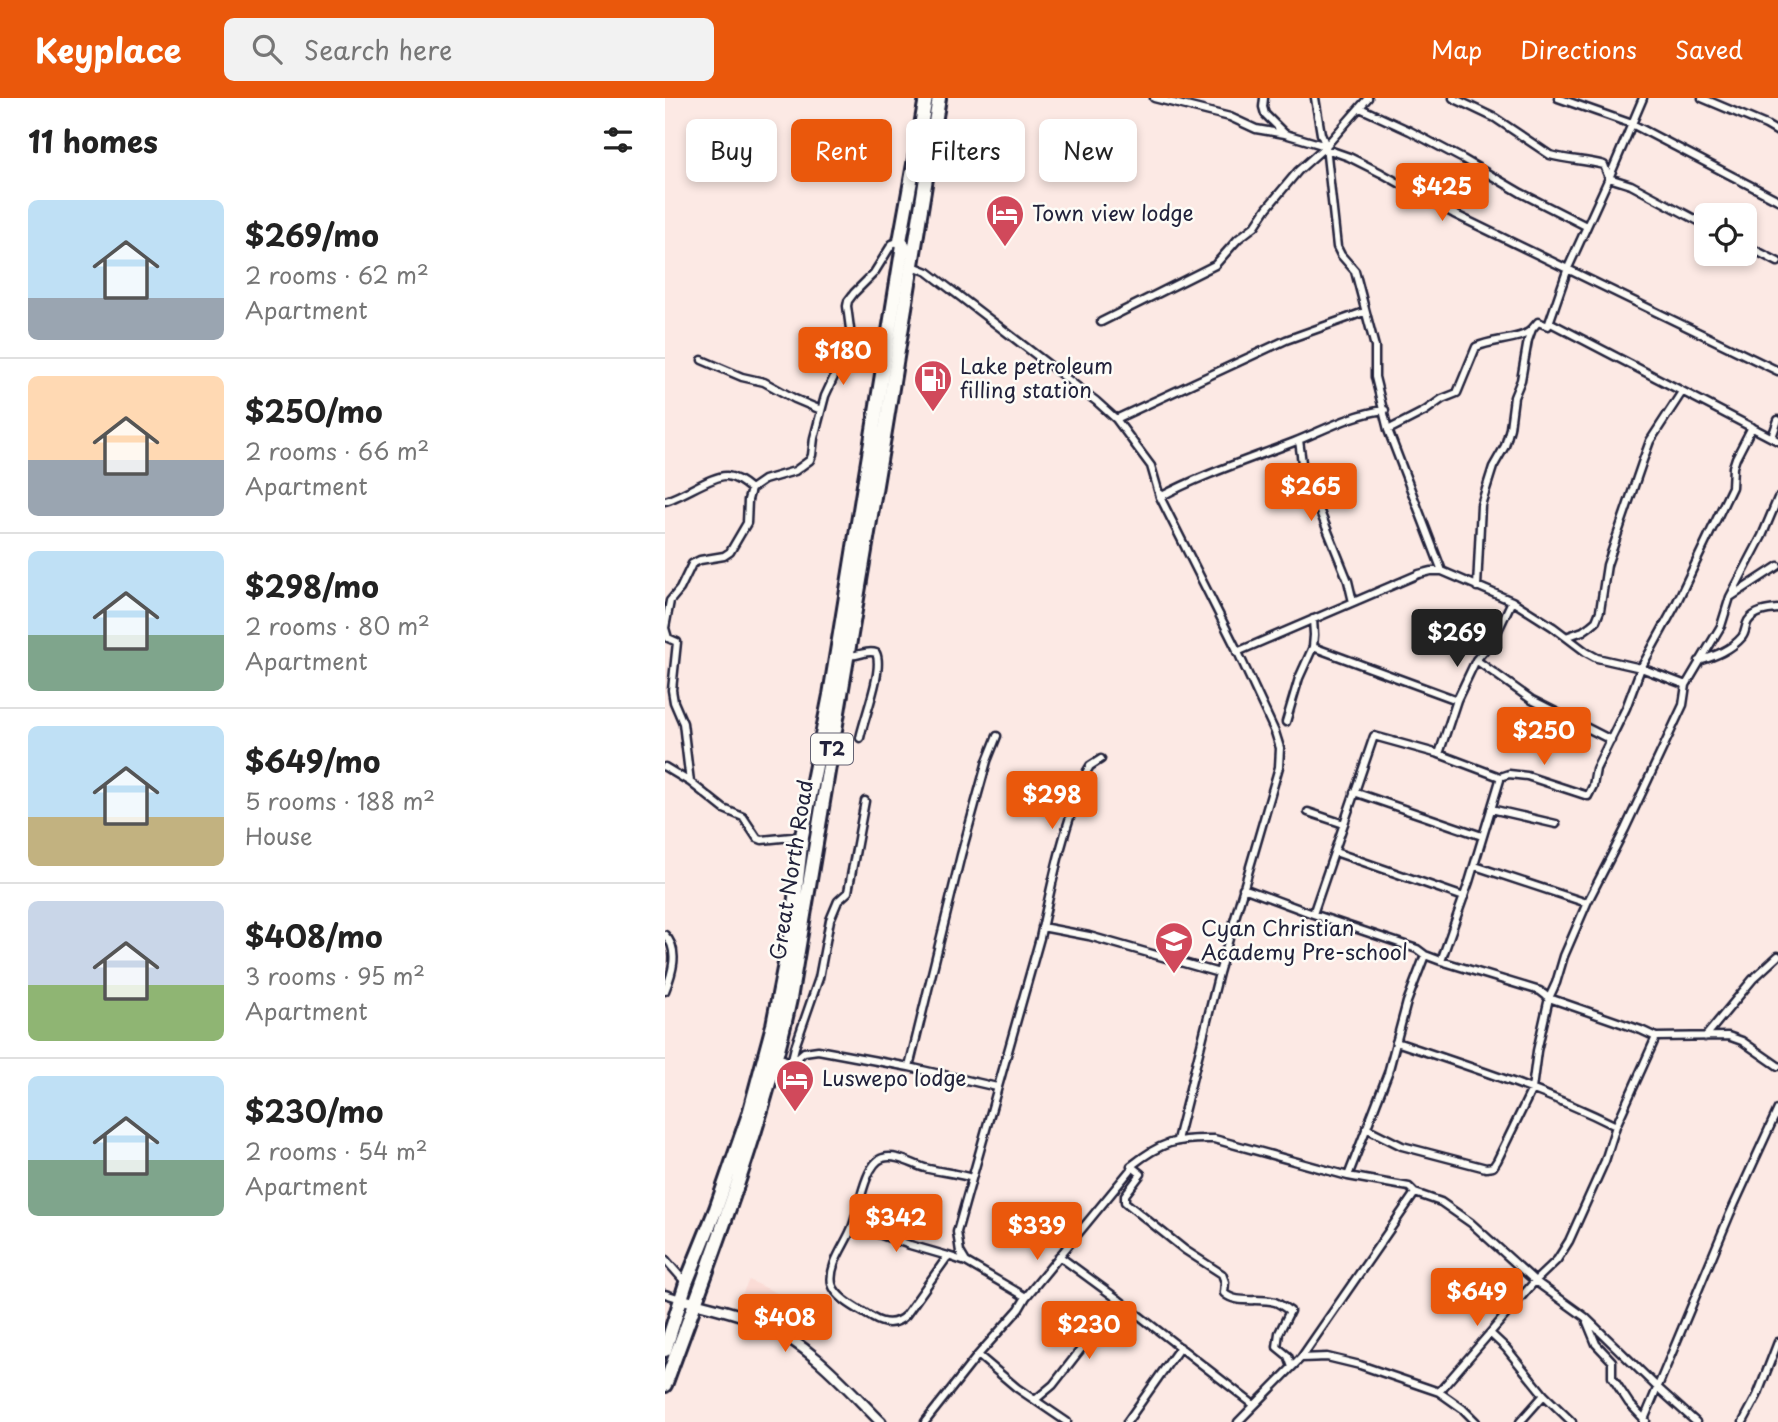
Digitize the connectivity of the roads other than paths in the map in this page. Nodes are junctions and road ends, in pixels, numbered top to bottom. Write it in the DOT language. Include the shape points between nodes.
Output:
graph roads {
  1 [pos="926,98"];
  2 [pos="939,98"];
  3 [pos="1154,98"];
  4 [pos="1264,98"];
  5 [pos="1315,98"];
  6 [pos="1369,98"];
  7 [pos="1453,98"];
  8 [pos="1558,98"];
  9 [pos="1643,98"];
  10 [pos="1702,98"];
  11 [pos="1360,108"];
  12 [pos="1632,124"];
  13 [pos="1778,132"];
  14 [pos="1285,134"];
  15 [pos="1325,148"];
  16 [pos="1609,178"];
  17 [pos="1778,200"];
  18 [pos="1694,219"];
  19 [pos="1586,226"];
  20 [pos="900,240"];
  21 [pos="1757,251"];
  22 [pos="1778,262"];
  23 [pos="906,264"];
  24 [pos="1567,268"];
  25 [pos="1364,312"];
  26 [pos="1101,321"];
  27 [pos="1538,321"];
  28 [pos="1548,326"];
  29 [pos="702,360"];
  30 [pos="1778,371"];
  31 [pos="1682,392"];
  32 [pos="821,410"];
  33 [pos="1385,410"];
  34 [pos="1117,419"];
  35 [pos="1778,419"];
  36 [pos="1752,427"];
  37 [pos="1388,429"];
  38 [pos="1775,439"];
  39 [pos="1299,440"];
  40 [pos="751,489"];
  41 [pos="1160,497"];
  42 [pos="1778,498"];
  43 [pos="665,501"];
  44 [pos="1776,506"];
  45 [pos="1778,566"];
  46 [pos="1442,571"];
  47 [pos="1477,587"];
  48 [pos="1730,597"];
  49 [pos="667,599"];
  50 [pos="1512,601"];
  51 [pos="1353,602"];
  52 [pos="1778,609"];
  53 [pos="1313,619"];
  54 [pos="1566,637"];
  55 [pos="1313,647"];
  56 [pos="1237,652"];
  57 [pos="847,655"];
  58 [pos="1476,660"];
  59 [pos="1699,661"];
  60 [pos="1641,668"];
  61 [pos="1686,685"];
  62 [pos="1457,700"];
  63 [pos="1286,722"];
  64 [pos="997,736"];
  65 [pos="860,738"];
  66 [pos="1611,740"];
  67 [pos="1439,754"];
  68 [pos="1101,759"];
  69 [pos="665,767"];
  70 [pos="1500,777"];
  71 [pos="690,782"];
  72 [pos="1354,792"];
  73 [pos="865,801"];
  74 [pos="1491,809"];
  75 [pos="1308,811"];
  76 [pos="1344,824"];
  77 [pos="1556,824"];
  78 [pos="802,836"];
  79 [pos="1482,836"];
  80 [pos="1335,852"];
  81 [pos="1475,866"];
  82 [pos="1243,888"];
  83 [pos="1464,897"];
  84 [pos="1587,903"];
  85 [pos="1313,914"];
  86 [pos="1042,927"];
  87 [pos="665,935"];
  88 [pos="1425,955"];
  89 [pos="1778,956"];
  90 [pos="1441,961"];
  91 [pos="1219,972"];
  92 [pos="665,991"];
  93 [pos="1549,998"];
  94 [pos="1656,1037"];
  95 [pos="1705,1037"];
  96 [pos="1396,1042"];
  97 [pos="775,1059"];
  98 [pos="791,1063"];
  99 [pos="1778,1066"];
  100 [pos="909,1067"];
  101 [pos="997,1087"];
  102 [pos="1532,1088"];
  103 [pos="1778,1109"];
  104 [pos="1616,1126"];
  105 [pos="1366,1128"];
  106 [pos="1177,1140"];
  107 [pos="1131,1166"];
  108 [pos="1348,1176"];
  109 [pos="972,1178"];
  110 [pos="1415,1193"];
  111 [pos="853,1225"];
  112 [pos="947,1256"];
  113 [pos="1059,1256"];
  114 [pos="665,1259"];
  115 [pos="966,1262"];
  116 [pos="1535,1281"];
  117 [pos="686,1283"];
  118 [pos="665,1294"];
  119 [pos="1026,1297"];
  120 [pos="681,1299"];
  121 [pos="1119,1300"];
  122 [pos="695,1303"];
  123 [pos="1585,1317"];
  124 [pos="1490,1333"];
  125 [pos="1778,1342"];
  126 [pos="1180,1347"];
  127 [pos="665,1350"];
  128 [pos="978,1355"];
  129 [pos="1301,1358"];
  130 [pos="1292,1367"];
  131 [pos="665,1385"];
  132 [pos="1657,1387"];
  133 [pos="1439,1392"];
  134 [pos="1544,1395"];
  135 [pos="1035,1401"];
  136 [pos="1254,1405"];
  137 [pos="1645,1421"];
  138 [pos="881,1422"];
  139 [pos="925,1422"];
  140 [pos="1067,1422"];
  141 [pos="1127,1422"];
  142 [pos="1238,1422"];
  143 [pos="1476,1422"];
  144 [pos="1520,1422"];
  145 [pos="1572,1422"];
  146 [pos="1696,1422"];
  147 [pos="1743,1422"];
  1 -- 20 [label="highway, Great North Road / T2"];
  2 -- 23 [label="highway, Great North Road / T2"];
  3 -- 14 [label="street"];
  4 -- 14 [label="street" via="1265,114"];
  5 -- 15 [label="street"];
  6 -- 11 [label="street"];
  7 -- 16 [label="street" via="1495,118 1551,155 1604,165"];
  8 -- 12 [label="street"];
  9 -- 12 [label="street"];
  10 -- 13 [label="street"];
  11 -- 15 [label="street"];
  11 -- 19 [label="street"];
  12 -- 16 [label="street"];
  12 -- 17 [label="street"];
  14 -- 15 [label="street"];
  15 -- 24 [label="street"];
  15 -- 25 [label="street" via="1338,247 1355,271"];
  15 -- 26 [label="street" via="1298,171 1255,226 1215,265"];
  16 -- 18 [label="street"];
  16 -- 19 [label="street"];
  19 -- 24 [label="street"];
  20 -- 23 [label="highway, Great North Road / T2"];
  20 -- 32 [label="street" via="848,301 850,329 845,351"];
  21 -- 22 [label="street"];
  23 -- 34 [label="street" via="927,272"];
  23 -- 57 [label="highway, Great North Road / T2" via="886,425"];
  23 -- 78 [label="highway, Great North Road / T2"];
  24 -- 28 [label="street"];
  24 -- 30 [label="street"];
  25 -- 33 [label="street"];
  25 -- 34 [label="street" via="1286,340"];
  27 -- 28 [label="street"];
  27 -- 37 [label="street" via="1526,335 1476,347 1457,393"];
  27 -- 47 [label="street" via="1528,340 1505,446 1481,505"];
  28 -- 31 [label="street" via="1552,323"];
  29 -- 32 [label="street"];
  31 -- 36 [label="street"];
  31 -- 54 [label="street" via="1650,441 1610,557 1596,621"];
  32 -- 40 [label="street" via="810,460"];
  33 -- 37 [label="street"];
  33 -- 39 [label="street" via="1345,420"];
  34 -- 41 [label="street" via="1151,466"];
  35 -- 38 [label="street"];
  36 -- 38 [label="street"];
  36 -- 60 [label="street" via="1736,458 1732,487"];
  37 -- 46 [label="street"];
  39 -- 41 [label="street"];
  39 -- 51 [label="street" via="1304,472"];
  40 -- 43 [label="street" via="723,475"];
  40 -- 49 [label="street" via="747,523 730,552 692,564 680,589"];
  41 -- 56 [label="street"];
  42 -- 44 [label="street"];
  44 -- 48 [label="street"];
  45 -- 48 [label="street"];
  46 -- 47 [label="street"];
  46 -- 51 [label="street" via="1419,574"];
  47 -- 50 [label="street"];
  48 -- 59 [label="street" via="1721,625"];
  49 -- 71 [label="street" via="666,633 677,642 672,690 683,723"];
  50 -- 54 [label="street"];
  50 -- 58 [label="street" via="1494,639"];
  51 -- 53 [label="street"];
  52 -- 59 [label="street" via="1762,610 1731,646"];
  53 -- 55 [label="street"];
  53 -- 56 [label="street"];
  54 -- 60 [label="street" via="1597,658"];
  55 -- 62 [label="street"];
  55 -- 63 [label="street"];
  56 -- 82 [label="street" via="1280,748 1279,767"];
  57 -- 65 [label="street" via="869,651 879,656"];
  57 -- 97 [label="highway, Great North Road / T2" via="795,973"];
  58 -- 62 [label="street"];
  58 -- 66 [label="street" via="1532,700"];
  59 -- 61 [label="street"];
  60 -- 61 [label="street"];
  60 -- 66 [label="street"];
  61 -- 84 [label="street" via="1683,705"];
  62 -- 67 [label="street"];
  64 -- 100 [label="street" via="961,855"];
  66 -- 70 [label="street" via="1588,796 1527,776"];
  67 -- 70 [label="street"];
  67 -- 72 [label="street" via="1374,736"];
  68 -- 86 [label="street" via="1084,776"];
  69 -- 71 [label="street"];
  70 -- 74 [label="street"];
  71 -- 78 [label="street" via="724,809 743,817 757,838"];
  72 -- 76 [label="street"];
  72 -- 79 [label="street"];
  73 -- 98 [label="street" via="848,892 838,901 830,920 819,978"];
  74 -- 77 [label="street"];
  74 -- 79 [label="street"];
  75 -- 76 [label="street"];
  76 -- 80 [label="street"];
  78 -- 117 [label="highway, Great North Road / T2" via="791,933 766,1055 720,1198"];
  79 -- 81 [label="street"];
  80 -- 83 [label="street"];
  80 -- 85 [label="street"];
  81 -- 83 [label="street"];
  81 -- 84 [label="street"];
  82 -- 85 [label="street"];
  82 -- 91 [label="street"];
  83 -- 90 [label="street"];
  84 -- 93 [label="street"];
  85 -- 88 [label="street" via="1417,948"];
  86 -- 91 [label="street"];
  86 -- 101 [label="street"];
  87 -- 92 [label="street" via="671,942 673,963"];
  88 -- 90 [label="street"];
  88 -- 96 [label="street"];
  89 -- 95 [label="street"];
  90 -- 93 [label="street" via="1540,991"];
  91 -- 106 [label="street"];
  93 -- 94 [label="street"];
  93 -- 102 [label="street"];
  94 -- 95 [label="street"];
  94 -- 104 [label="street"];
  95 -- 99 [label="street" via="1742,1041"];
  96 -- 102 [label="street"];
  96 -- 105 [label="street"];
  97 -- 98 [label="street"];
  97 -- 122 [label="highway, Great North Road / T2"];
  98 -- 100 [label="street" via="804,1052 818,1050"];
  100 -- 101 [label="street"];
  101 -- 109 [label="street"];
  102 -- 104 [label="street"];
  102 -- 105 [label="street" via="1489,1168 1402,1146"];
  103 -- 132 [label="street"];
  104 -- 116 [label="street" via="1569,1241"];
  105 -- 108 [label="street"];
  106 -- 107 [label="street" via="1157,1147"];
  106 -- 108 [label="street" via="1214,1139"];
  107 -- 113 [label="street"];
  107 -- 130 [label="street" via="1140,1174 1125,1202 1222,1274 1226,1295 1275,1303 1290,1311 1277,1346"];
  108 -- 110 [label="street" via="1409,1187"];
  109 -- 111 [label="street" via="892,1157 879,1159 861,1193"];
  109 -- 115 [label="street" via="957,1232"];
  110 -- 116 [label="street" via="1441,1202 1471,1223"];
  110 -- 129 [label="street"];
  111 -- 112 [label="street"];
  111 -- 112 [label="street" via="833,1269 832,1282 838,1296 880,1321 901,1320"];
  112 -- 115 [label="street"];
  113 -- 119 [label="street"];
  113 -- 121 [label="street"];
  114 -- 117 [label="street"];
  115 -- 119 [label="street"];
  116 -- 123 [label="street"];
  116 -- 124 [label="street"];
  117 -- 120 [label="highway, Great North Road / T2"];
  118 -- 120 [label="street"];
  119 -- 128 [label="street"];
  120 -- 122 [label="main road"];
  120 -- 127 [label="highway, Great North Road / T2"];
  121 -- 126 [label="street"];
  121 -- 135 [label="street"];
  122 -- 131 [label="highway, Great North Road / T2"];
  122 -- 138 [label="main road" via="766,1325 793,1341 825,1365"];
  123 -- 132 [label="street"];
  123 -- 137 [label="street" via="1596,1343 1612,1362 1612,1377"];
  124 -- 133 [label="street"];
  124 -- 134 [label="street"];
  125 -- 147 [label="street"];
  126 -- 136 [label="street"];
  126 -- 141 [label="street"];
  128 -- 135 [label="street"];
  128 -- 139 [label="street"];
  129 -- 130 [label="street"];
  129 -- 133 [label="street" via="1327,1357 1360,1365"];
  130 -- 136 [label="street"];
  132 -- 137 [label="street"];
  132 -- 146 [label="street"];
  133 -- 143 [label="street"];
  134 -- 144 [label="street"];
  134 -- 145 [label="street"];
  135 -- 140 [label="street"];
  136 -- 142 [label="street"];
}
